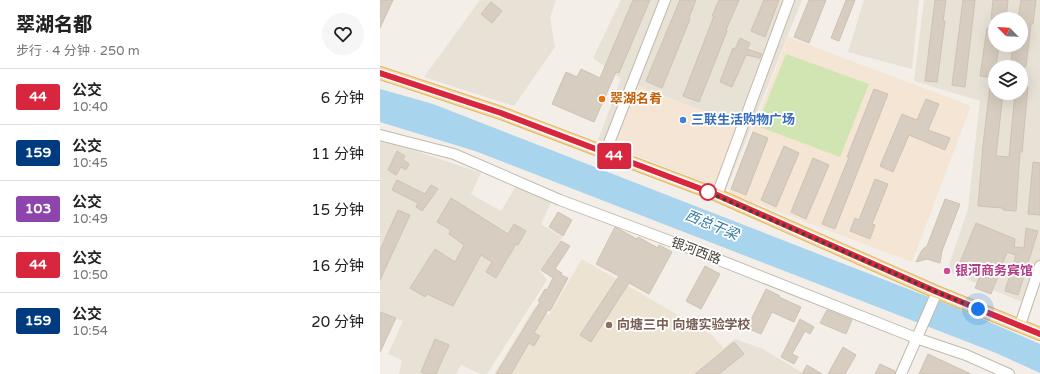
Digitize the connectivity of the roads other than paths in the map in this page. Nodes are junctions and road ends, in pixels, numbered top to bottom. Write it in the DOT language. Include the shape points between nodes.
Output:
graph roads {
  1 [pos="665,0"];
  2 [pos="790,0"];
  3 [pos="380,73"];
  4 [pos="380,135"];
  5 [pos="605,153"];
  6 [pos="717,195"];
  7 [pos="1040,266"];
  8 [pos="936,295"];
  9 [pos="1020,325"];
  10 [pos="1040,334"];
  11 [pos="919,336"];
  12 [pos="901,374"];
  13 [pos="1009,374"];
  1 -- 5 [label="street"];
  2 -- 6 [label="street"];
  3 -- 5 [label="main road" via="501,113"];
  4 -- 11 [label="street, 银河西路" via="454,154 560,200"];
  5 -- 6 [label="main road"];
  6 -- 8 [label="main road"];
  7 -- 9 [label="street"];
  8 -- 9 [label="main road"];
  8 -- 11 [label="street"];
  9 -- 10 [label="main road"];
  11 -- 12 [label="street"];
  11 -- 13 [label="street, 银河西路"];
}
